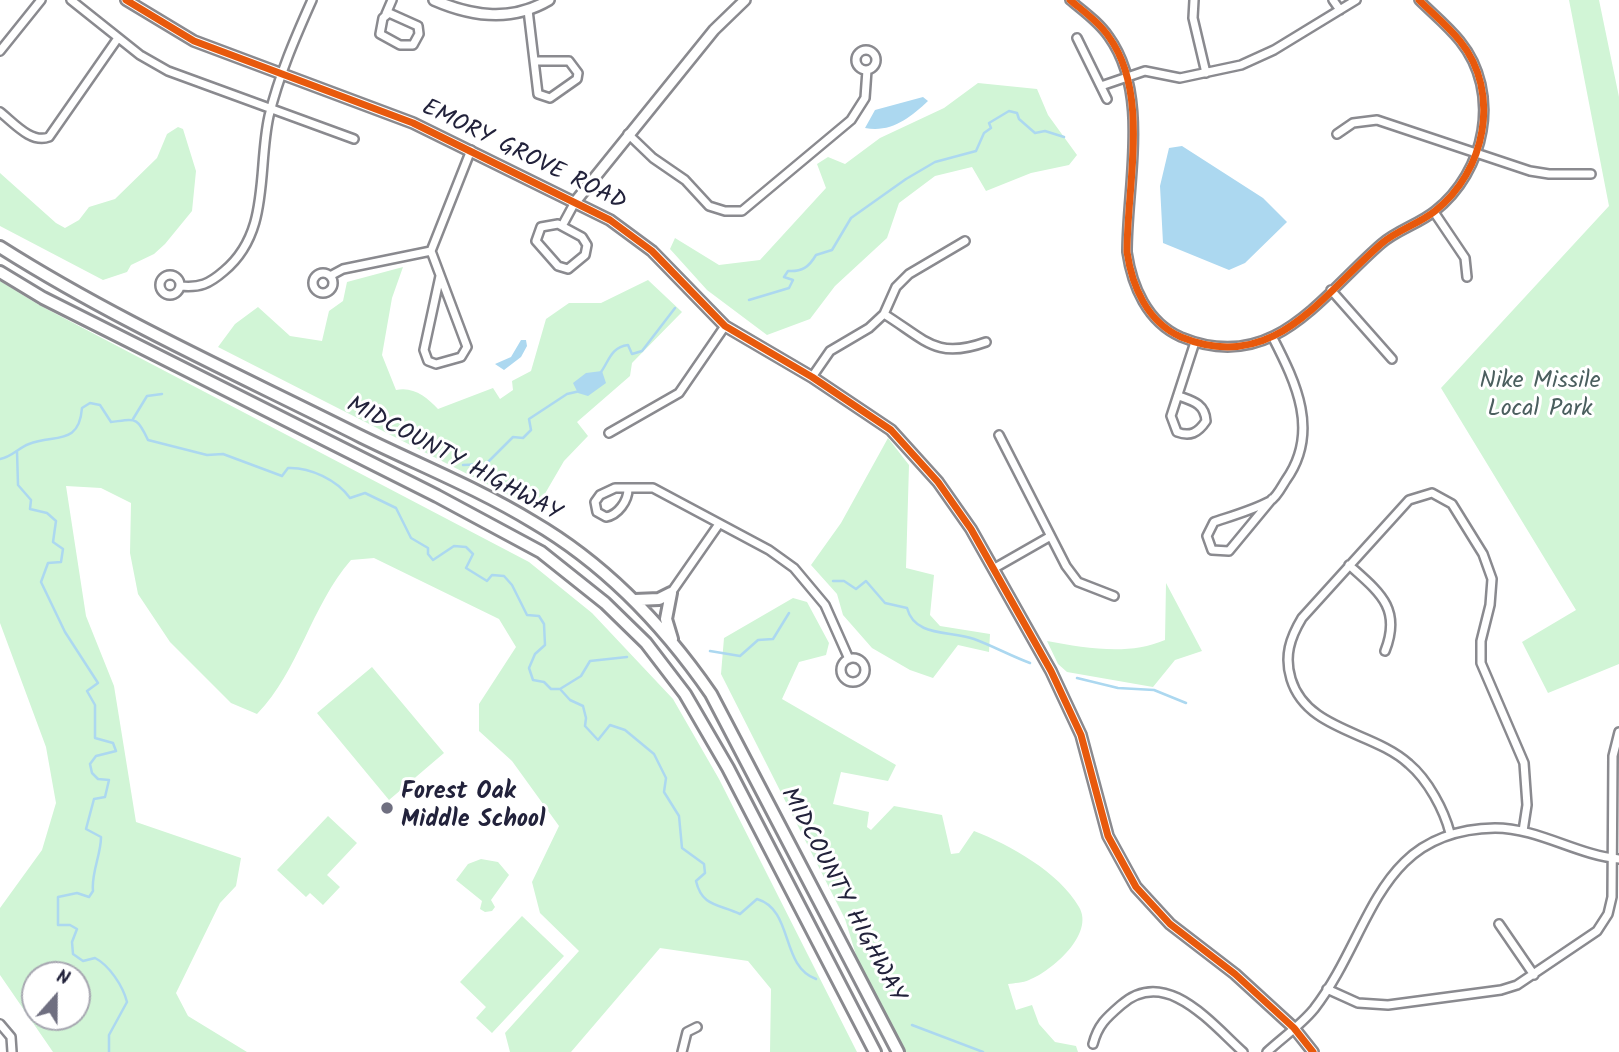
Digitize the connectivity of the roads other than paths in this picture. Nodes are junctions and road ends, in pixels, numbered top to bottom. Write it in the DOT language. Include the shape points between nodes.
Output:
graph roads {
  1 [pos="41,0"];
  2 [pos="71,0"];
  3 [pos="126,0"];
  4 [pos="312,0"];
  5 [pos="392,0"];
  6 [pos="434,0"];
  7 [pos="550,0"];
  8 [pos="746,0"];
  9 [pos="1070,0"];
  10 [pos="1194,0"];
  11 [pos="1334,0"];
  12 [pos="1356,0"];
  13 [pos="1419,0"];
  14 [pos="528,10"];
  15 [pos="1340,10"];
  16 [pos="386,14"];
  17 [pos="118,38"];
  18 [pos="1077,38"];
  19 [pos="0,51"];
  20 [pos="534,61"];
  21 [pos="867,70"];
  22 [pos="1206,73"];
  23 [pos="280,74"];
  24 [pos="1128,75"];
  25 [pos="1101,86"];
  26 [pos="1107,99"];
  27 [pos="271,108"];
  28 [pos="0,112"];
  29 [pos="628,134"];
  30 [pos="1337,134"];
  31 [pos="354,139"];
  32 [pos="471,150"];
  33 [pos="1476,153"];
  34 [pos="1591,174"];
  35 [pos="575,202"];
  36 [pos="1434,212"];
  37 [pos="562,226"];
  38 [pos="965,240"];
  39 [pos="0,247"];
  40 [pos="431,251"];
  41 [pos="0,272"];
  42 [pos="330,276"];
  43 [pos="440,276"];
  44 [pos="1467,277"];
  45 [pos="180,286"];
  46 [pos="1331,290"];
  47 [pos="884,314"];
  48 [pos="725,326"];
  49 [pos="1273,338"];
  50 [pos="986,342"];
  51 [pos="1195,342"];
  52 [pos="1392,359"];
  53 [pos="812,377"];
  54 [pos="1179,396"];
  55 [pos="610,433"];
  56 [pos="999,435"];
  57 [pos="628,489"];
  58 [pos="1272,499"];
  59 [pos="719,524"];
  60 [pos="1049,537"];
  61 [pos="1349,565"];
  62 [pos="993,569"];
  63 [pos="671,593"];
  64 [pos="1114,596"];
  65 [pos="635,600"];
  66 [pos="673,642"];
  67 [pos="1385,651"];
  68 [pos="849,659"];
  69 [pos="1619,732"];
  70 [pos="1522,831"];
  71 [pos="1450,833"];
  72 [pos="1616,858"];
  73 [pos="1499,924"];
  74 [pos="1534,975"];
  75 [pos="1327,989"];
  76 [pos="0,1024"];
  77 [pos="697,1027"];
  78 [pos="1294,1028"];
  79 [pos="1093,1044"];
  80 [pos="12,1052"];
  81 [pos="682,1052"];
  82 [pos="876,1052"];
  83 [pos="898,1052"];
  84 [pos="1243,1052"];
  85 [pos="1267,1052"];
  86 [pos="1313,1052"];
  1 -- 19 [label="street"];
  2 -- 17 [label="street"];
  3 -- 23 [label="street, EMORY GROVE ROAD" via="184,36"];
  4 -- 23 [label="street"];
  5 -- 16 [label="street"];
  6 -- 14 [label="street" via="483,15"];
  7 -- 14 [label="street"];
  8 -- 29 [label="street" via="714,30"];
  9 -- 24 [label="street" via="1108,36"];
  10 -- 22 [label="street" via="1193,18"];
  11 -- 15 [label="street"];
  12 -- 15 [label="street"];
  13 -- 33 [label="street" via="1460,41 1480,82 1484,114"];
  14 -- 20 [label="street"];
  15 -- 22 [label="street" via="1274,50 1241,65"];
  16 -- 16 [label="street" via="379,28 381,36 403,46 415,43 417,24"];
  17 -- 27 [label="street" via="186,80"];
  17 -- 28 [label="street" via="49,137 33,137"];
  18 -- 25 [label="street"];
  20 -- 20 [label="street" via="537,90 543,98 577,79 569,61"];
  21 -- 29 [label="street" via="865,98 851,120 743,211 709,206"];
  22 -- 24 [label="street" via="1181,78 1145,71"];
  23 -- 27 [label="street"];
  23 -- 32 [label="street, EMORY GROVE ROAD" via="393,115"];
  24 -- 25 [label="street"];
  24 -- 51 [label="street" via="1133,103 1127,224 1130,275 1155,317 1177,335"];
  25 -- 26 [label="street"];
  27 -- 31 [label="street"];
  27 -- 45 [label="street" via="263,145 260,211 251,236 235,261 210,283"];
  29 -- 35 [label="street"];
  30 -- 33 [label="street" via="1353,122 1377,120"];
  32 -- 35 [label="street, EMORY GROVE ROAD"];
  32 -- 40 [label="street"];
  33 -- 34 [label="street" via="1549,174"];
  33 -- 36 [label="street" via="1459,188"];
  35 -- 37 [label="street"];
  35 -- 48 [label="street, EMORY GROVE ROAD" via="639,240"];
  36 -- 44 [label="street" via="1465,258"];
  36 -- 46 [label="street" via="1384,241"];
  37 -- 37 [label="street" via="542,226 536,240 558,267 567,269 584,257 587,247 583,238"];
  38 -- 47 [label="street" via="909,274 896,287"];
  39 -- 65 [label="main road, MIDCOUNTY HIGHWAY" via="188,350 534,522"];
  40 -- 42 [label="street" via="342,269"];
  40 -- 43 [label="street"];
  41 -- 82 [label="main road, MIDCOUNTY HIGHWAY" via="67,311 541,552 605,603 646,643 685,694"];
  43 -- 43 [label="street" via="467,343 461,356 436,365 428,361 424,350"];
  46 -- 49 [label="street" via="1296,324"];
  46 -- 52 [label="street"];
  47 -- 50 [label="street" via="946,350"];
  47 -- 53 [label="street" via="830,351"];
  48 -- 53 [label="street, EMORY GROVE ROAD"];
  48 -- 55 [label="street" via="678,393"];
  49 -- 51 [label="street" via="1234,349"];
  49 -- 58 [label="street" via="1295,381 1303,410 1300,450 1290,475"];
  51 -- 54 [label="street"];
  53 -- 62 [label="street, EMORY GROVE ROAD" via="909,447 971,529"];
  54 -- 54 [label="street" via="1171,416 1173,425 1186,435 1194,434 1206,421 1206,414 1195,402"];
  56 -- 60 [label="street"];
  57 -- 57 [label="street" via="615,488 600,495 595,502 597,512 606,517 615,513"];
  57 -- 59 [label="street" via="653,488"];
  58 -- 58 [label="street" via="1214,522 1207,537 1212,550 1230,551"];
  59 -- 63 [label="street"];
  59 -- 68 [label="street" via="769,550 807,581 825,605"];
  60 -- 62 [label="street"];
  60 -- 64 [label="street" via="1078,582"];
  61 -- 67 [label="street" via="1385,601 1392,633"];
  61 -- 70 [label="street" via="1409,500 1432,494 1452,504 1483,554 1492,579 1481,663 1524,763 1527,805"];
  61 -- 71 [label="street" via="1293,632 1287,666 1295,692 1317,715 1409,763 1428,788"];
  62 -- 78 [label="street, EMORY GROVE ROAD" via="1068,704 1108,836 1136,887 1170,924"];
  63 -- 65 [label="main road" via="659,599"];
  63 -- 66 [label="main road" via="666,619"];
  65 -- 66 [label="main road, MIDCOUNTY HIGHWAY"];
  66 -- 83 [label="main road, MIDCOUNTY HIGHWAY" via="711,694"];
  69 -- 72 [label="street" via="1613,756"];
  70 -- 71 [label="street" via="1496,828"];
  70 -- 72 [label="street"];
  71 -- 75 [label="street" via="1415,853 1388,877"];
  72 -- 74 [label="street" via="1608,914 1597,931"];
  73 -- 74 [label="street"];
  74 -- 75 [label="street" via="1501,990 1388,1006 1358,1003"];
  75 -- 78 [label="street"];
  76 -- 80 [label="street" via="11,1037"];
  77 -- 81 [label="street" via="687,1032"];
  78 -- 85 [label="street"];
  78 -- 86 [label="street, EMORY GROVE ROAD"];
  79 -- 84 [label="street" via="1098,1024 1141,991 1158,990 1174,995"];
}
